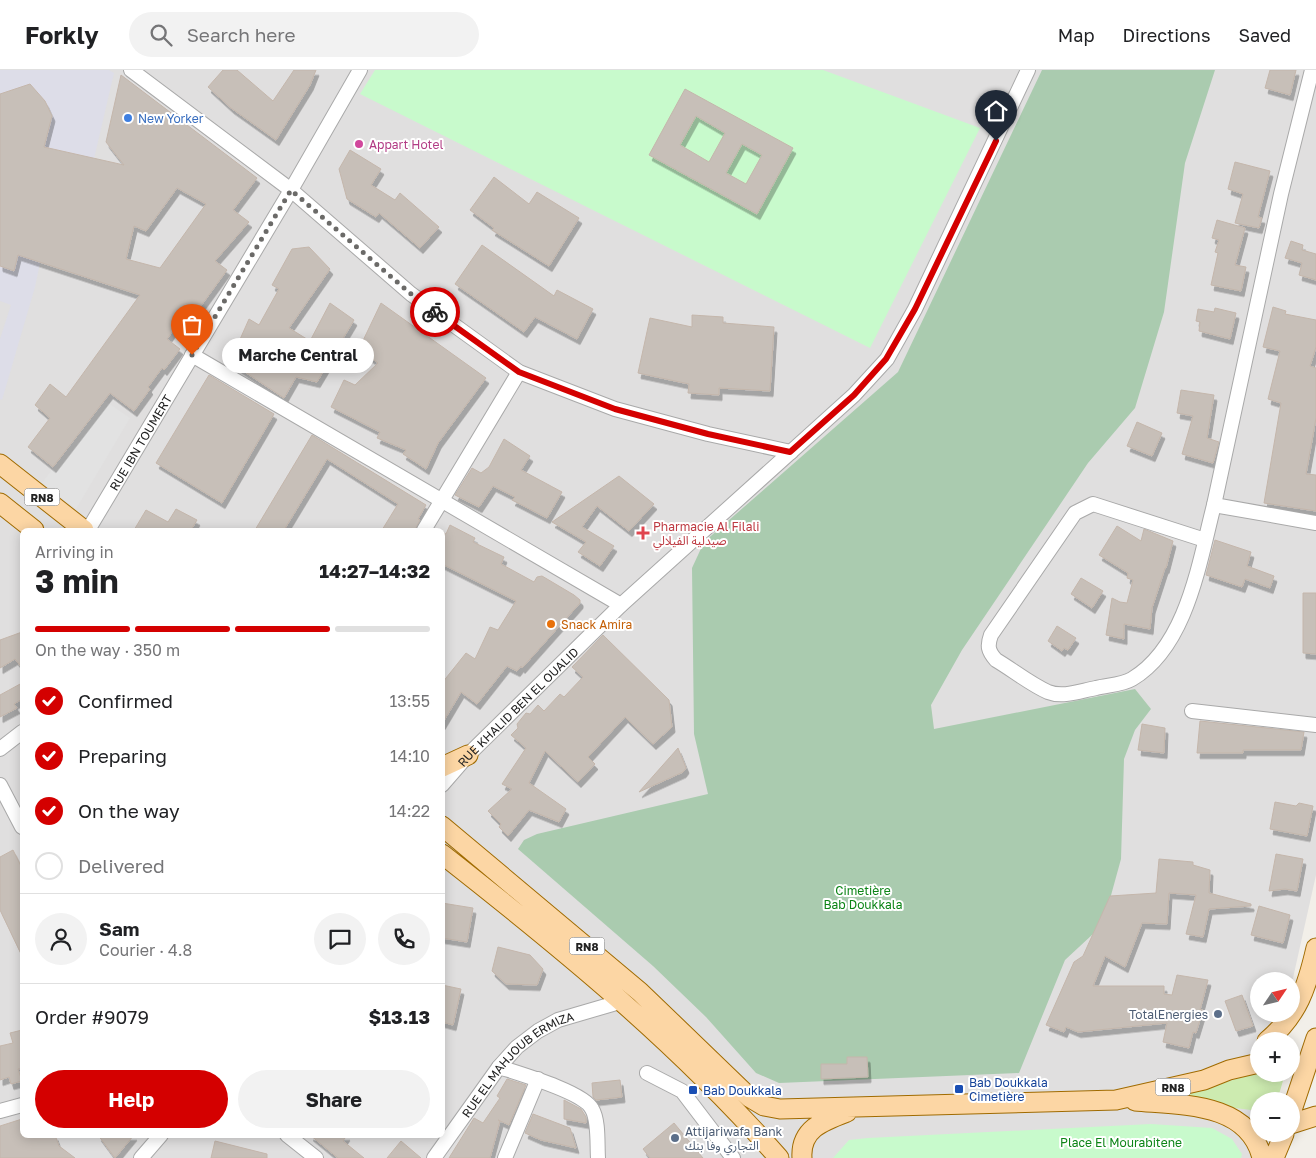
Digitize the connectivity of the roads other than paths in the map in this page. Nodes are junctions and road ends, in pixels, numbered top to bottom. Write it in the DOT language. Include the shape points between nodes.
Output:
graph roads {
  1 [pos="131,70"];
  2 [pos="360,70"];
  3 [pos="1028,70"];
  4 [pos="1312,70"];
  5 [pos="291,190"];
  6 [pos="192,355"];
  7 [pos="519,372"];
  8 [pos="790,452"];
  9 [pos="0,464"];
  10 [pos="442,501"];
  11 [pos="1,505"];
  12 [pos="1214,505"];
  13 [pos="1316,522"];
  14 [pos="31,528"];
  15 [pos="81,528"];
  16 [pos="89,528"];
  17 [pos="425,528"];
  18 [pos="1205,540"];
  19 [pos="622,605"];
  20 [pos="1192,711"];
  21 [pos="1316,725"];
  22 [pos="20,734"];
  23 [pos="0,749"];
  24 [pos="468,755"];
  25 [pos="445,766"];
  26 [pos="445,782"];
  27 [pos="0,785"];
  28 [pos="20,823"];
  29 [pos="445,829"];
  30 [pos="445,856"];
  31 [pos="1316,948"];
  32 [pos="623,1001"];
  33 [pos="1278,1032"];
  34 [pos="1316,1038"];
  35 [pos="1250,1055"];
  36 [pos="1313,1060"];
  37 [pos="1300,1061"];
  38 [pos="1250,1065"];
  39 [pos="498,1067"];
  40 [pos="1229,1070"];
  41 [pos="647,1073"];
  42 [pos="538,1079"];
  43 [pos="1300,1092"];
  44 [pos="1116,1100"];
  45 [pos="20,1106"];
  46 [pos="857,1108"];
  47 [pos="0,1111"];
  48 [pos="1316,1116"];
  49 [pos="1300,1121"];
  50 [pos="158,1138"];
  51 [pos="291,1138"];
  52 [pos="1281,1142"];
  53 [pos="141,1158"];
  54 [pos="316,1158"];
  55 [pos="434,1158"];
  56 [pos="505,1158"];
  57 [pos="598,1158"];
  58 [pos="733,1158"];
  59 [pos="779,1158"];
  60 [pos="802,1158"];
  61 [pos="1262,1158"];
  62 [pos="1274,1158"];
  1 -- 5 [label="street"];
  2 -- 5 [label="street, RUE IBN TOUMERT"];
  3 -- 8 [label="street, RUE KHALID BEN EL OUALID" via="915,309 886,359 854,395"];
  4 -- 12 [label="street" via="1281,194"];
  5 -- 6 [label="street, RUE IBN TOUMERT"];
  5 -- 7 [label="street" via="411,294"];
  6 -- 10 [label="street"];
  6 -- 16 [label="street, RUE IBN TOUMERT"];
  7 -- 8 [label="street" via="615,409"];
  7 -- 10 [label="street"];
  8 -- 19 [label="street, RUE KHALID BEN EL OUALID"];
  9 -- 15 [label="main road, RN8"];
  10 -- 17 [label="street"];
  10 -- 19 [label="street"];
  11 -- 14 [label="main road, RN8"];
  12 -- 13 [label="street"];
  12 -- 18 [label="street"];
  18 -- 18 [label="street" via="1184,614 1162,654 1130,680 1062,695 1048,692 990,653 991,634 1075,513 1085,506 1093,504"];
  19 -- 24 [label="street, RUE KHALID BEN EL OUALID"];
  20 -- 21 [label="street"];
  22 -- 23 [label="street"];
  24 -- 25 [label="main road"];
  24 -- 26 [label="street, RUE KHALID BEN EL OUALID"];
  27 -- 28 [label="street"];
  29 -- 46 [label="main road, RN8" via="640,992 749,1097 771,1108"];
  30 -- 32 [label="main road, RN8" via="558,944"];
  31 -- 33 [label="main road" via="1295,1012"];
  32 -- 39 [label="street, RUE EL MAHJOUB ERMIZA" via="547,1026 517,1047"];
  32 -- 59 [label="main road, RN8" via="704,1078"];
  34 -- 36 [label="main road"];
  35 -- 40 [label="main road"];
  36 -- 37 [label="main road"];
  36 -- 43 [label="main road"];
  38 -- 40 [label="main road, RN8"];
  39 -- 42 [label="street"];
  39 -- 55 [label="street, RUE EL MAHJOUB ERMIZA"];
  40 -- 44 [label="main road, RN8" via="1204,1080"];
  41 -- 58 [label="street" via="682,1091"];
  42 -- 56 [label="street"];
  42 -- 57 [label="street" via="591,1106"];
  44 -- 46 [label="main road, RN8"];
  44 -- 61 [label="main road" via="1188,1107 1227,1115 1251,1132"];
  45 -- 47 [label="street"];
  46 -- 60 [label="main road" via="811,1129 804,1139"];
  48 -- 49 [label="main road"];
  50 -- 53 [label="street"];
  51 -- 54 [label="street"];
  52 -- 62 [label="main road"];
}
